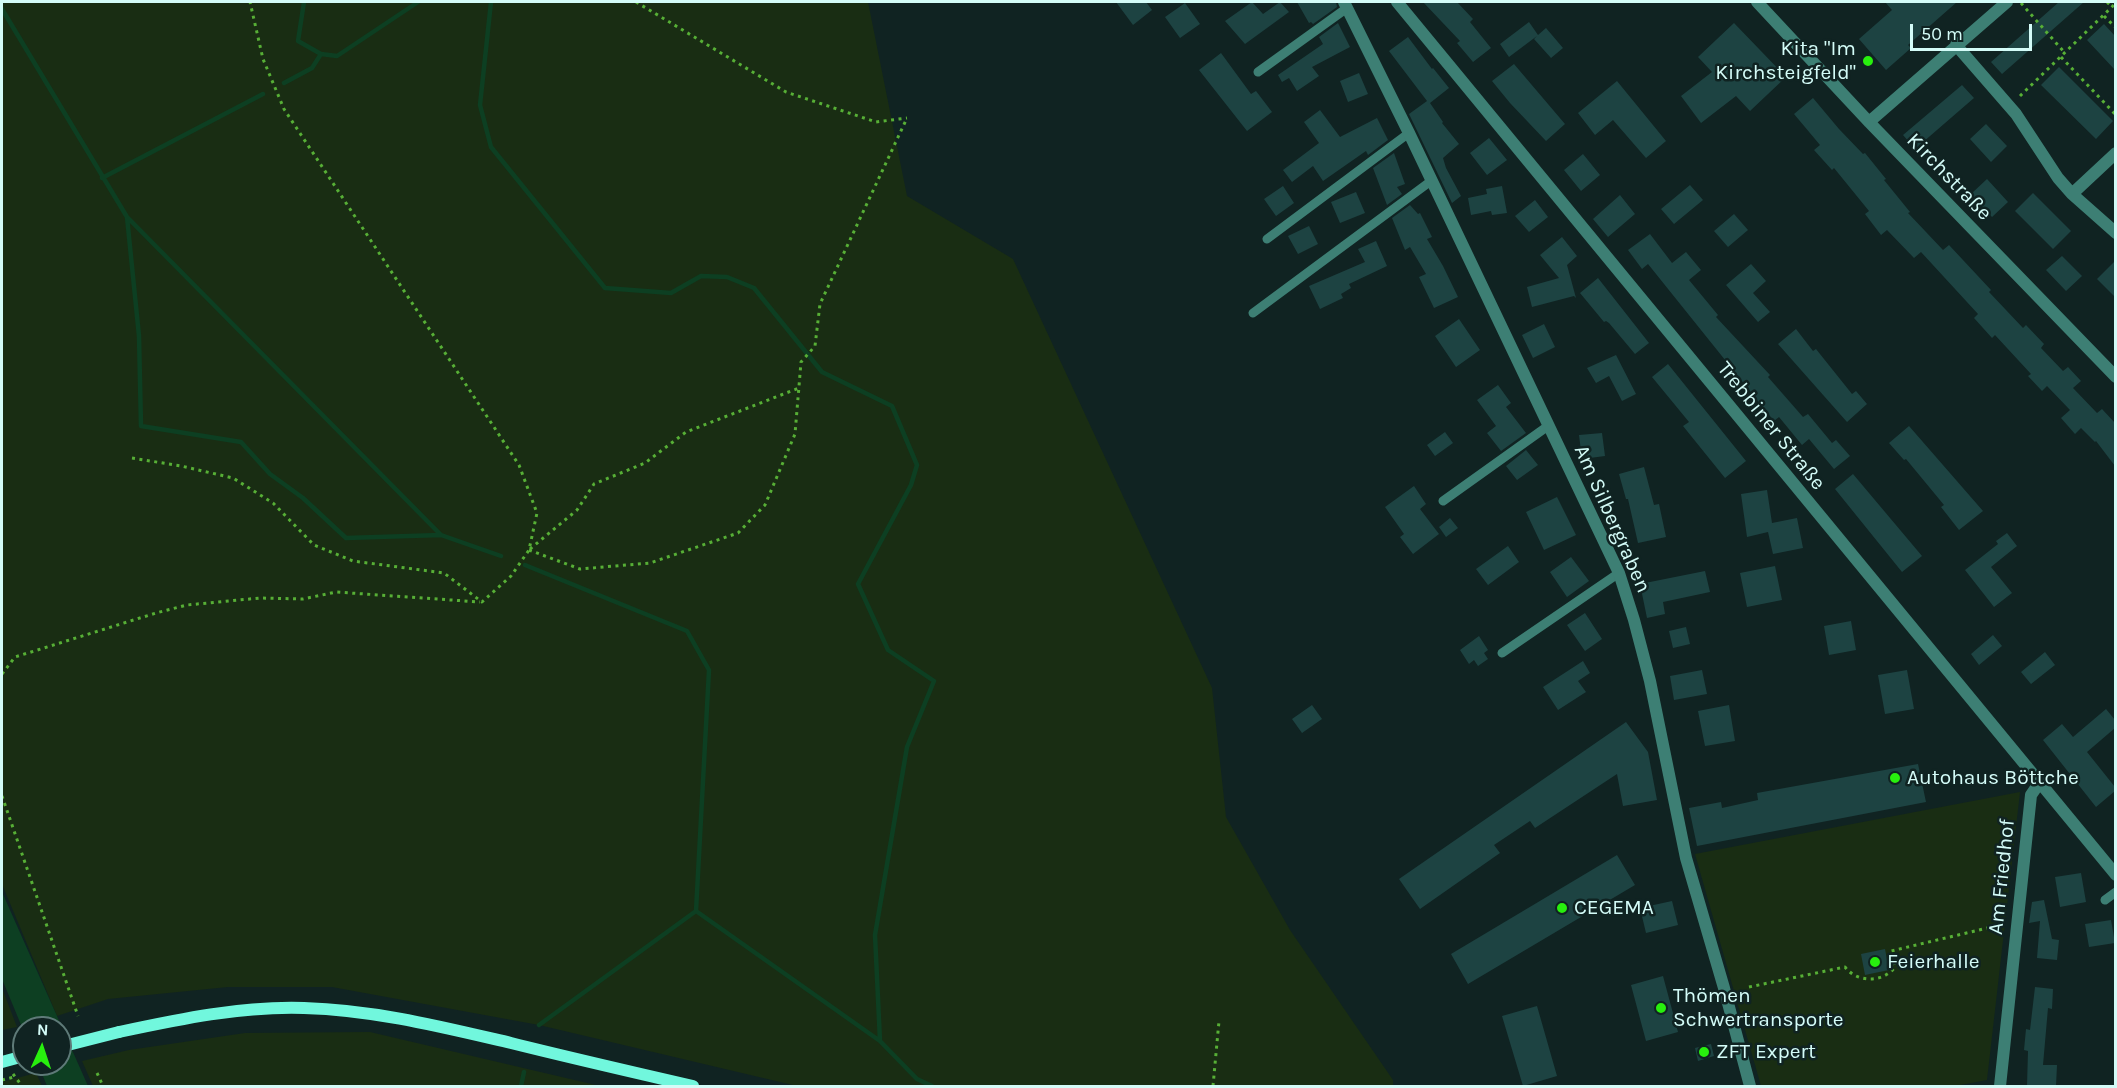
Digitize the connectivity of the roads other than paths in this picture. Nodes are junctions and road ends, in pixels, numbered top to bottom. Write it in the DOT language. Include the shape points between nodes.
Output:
graph roads {
  1 [pos="1397,2"];
  2 [pos="1757,2"];
  3 [pos="2007,2"];
  4 [pos="1345,5"];
  5 [pos="1956,45"];
  6 [pos="1258,72"];
  7 [pos="1869,122"];
  8 [pos="1410,133"];
  9 [pos="2115,153"];
  10 [pos="1431,181"];
  11 [pos="2072,194"];
  12 [pos="2115,233"];
  13 [pos="1267,238"];
  14 [pos="1253,313"];
  15 [pos="2115,377"];
  16 [pos="1548,426"];
  17 [pos="1443,501"];
  18 [pos="1619,573"];
  19 [pos="1502,653"];
  20 [pos="2040,782"];
  21 [pos="2115,875"];
  22 [pos="2115,892"];
  23 [pos="2105,900"];
  24 [pos="72,1044"];
  25 [pos="693,1086"];
  26 [pos="1750,1086"];
  27 [pos="2000,1086"];
  1 -- 20 [label="street, Trebbiner Straße"];
  2 -- 7 [label="street, Kirchstraße"];
  3 -- 5 [label="street"];
  4 -- 6 [label="lane"];
  4 -- 8 [label="street, Am Silbergraben"];
  5 -- 7 [label="street"];
  5 -- 11 [label="street" via="2016,114"];
  7 -- 15 [label="street, Kirchstraße"];
  8 -- 10 [label="street, Am Silbergraben"];
  8 -- 13 [label="lane"];
  9 -- 11 [label="street"];
  10 -- 14 [label="lane"];
  10 -- 16 [label="street, Am Silbergraben"];
  11 -- 12 [label="street"];
  16 -- 17 [label="lane"];
  16 -- 18 [label="street, Am Silbergraben"];
  18 -- 19 [label="lane"];
  18 -- 26 [label="street, Am Silbergraben" via="1650,681 1686,858"];
  20 -- 21 [label="street, Trebbiner Straße"];
  20 -- 27 [label="street, Am Friedhof" via="2031,795"];
  22 -- 23 [label="lane"];
  24 -- 25 [label="main road, bridge" via="230,1011 355,1011 415,1020"];
}
